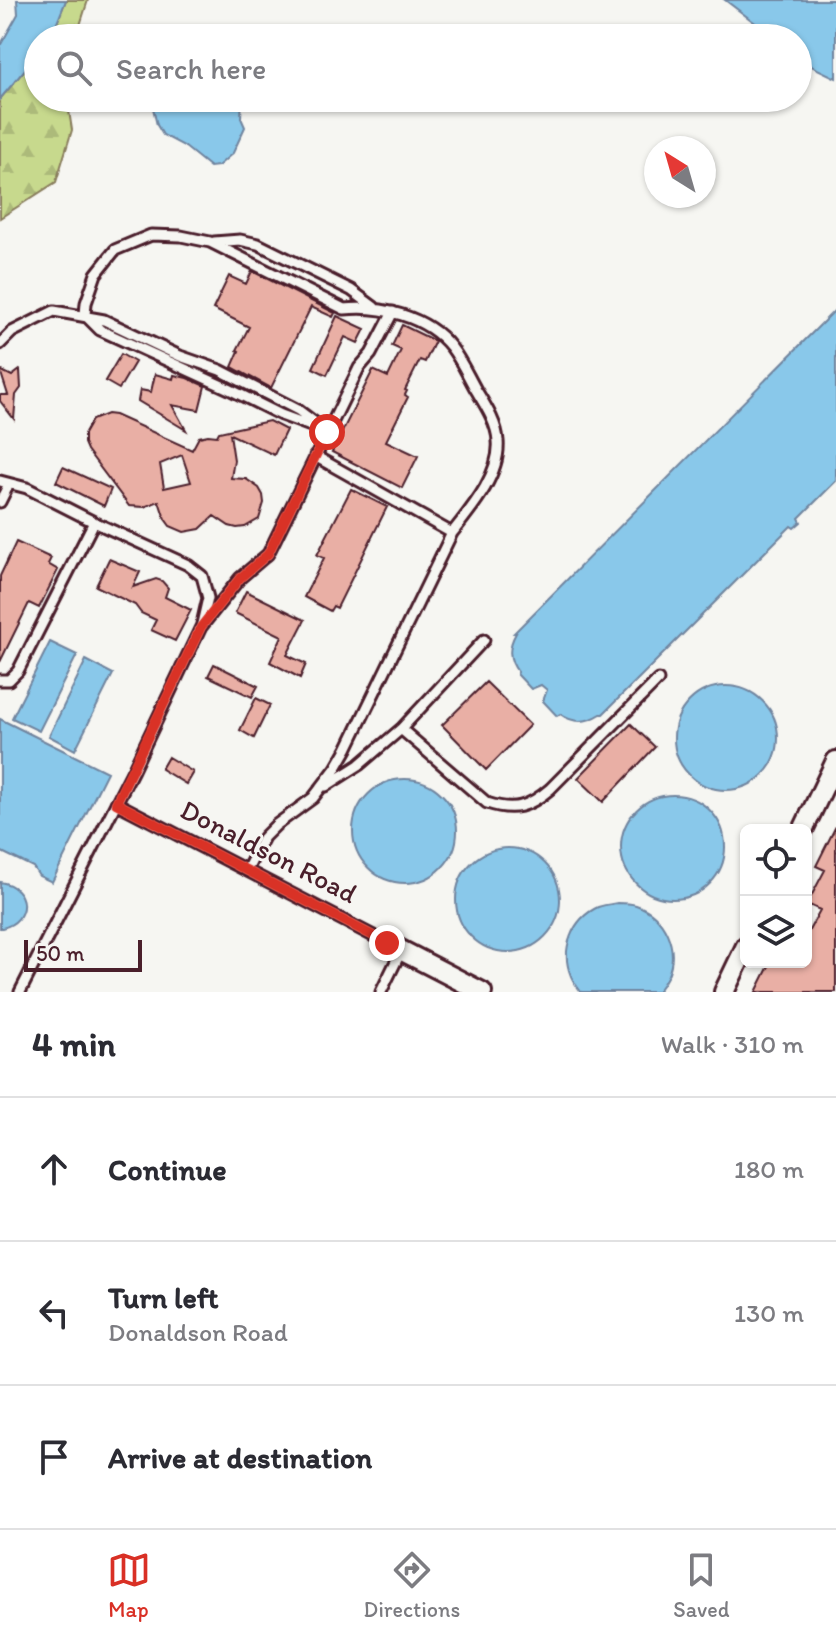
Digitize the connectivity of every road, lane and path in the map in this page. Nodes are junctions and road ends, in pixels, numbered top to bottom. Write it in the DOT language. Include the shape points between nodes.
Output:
graph roads {
  1 [pos="210,242"];
  2 [pos="377,309"];
  3 [pos="393,312"];
  4 [pos="85,315"];
  5 [pos="0,344"];
  6 [pos="327,432"];
  7 [pos="315,456"];
  8 [pos="4,482"];
  9 [pos="0,502"];
  10 [pos="94,522"];
  11 [pos="452,533"];
  12 [pos="201,627"];
  13 [pos="484,640"];
  14 [pos="0,680"];
  15 [pos="658,680"];
  16 [pos="401,729"];
  17 [pos="836,761"];
  18 [pos="320,789"];
  19 [pos="116,803"];
  20 [pos="806,824"];
  21 [pos="247,870"];
  22 [pos="394,947"];
  23 [pos="740,959"];
  24 [pos="20,992"];
  25 [pos="381,992"];
  26 [pos="482,992"];
  27 [pos="724,992"];
  1 -- 2 [label="lane" via="344,309"];
  1 -- 2 [label="lane" via="258,244 351,290"];
  1 -- 4 [label="lane" via="151,235 115,250 96,274"];
  2 -- 3 [label="lane"];
  3 -- 6 [label="lane"];
  3 -- 11 [label="lane" via="435,332 450,346 491,416 498,441 495,466"];
  4 -- 5 [label="lane" via="54,311"];
  4 -- 6 [label="lane" via="220,370 298,410"];
  6 -- 7 [label="lane"];
  7 -- 11 [label="lane"];
  7 -- 12 [label="lane" via="268,554 240,578"];
  8 -- 9 [label="lane"];
  8 -- 10 [label="lane"];
  10 -- 12 [label="lane" via="202,576 208,598"];
  10 -- 14 [label="lane" via="18,671 9,680"];
  11 -- 18 [label="lane" via="347,749"];
  12 -- 19 [label="lane"];
  13 -- 16 [label="lane"];
  15 -- 16 [label="lane" via="550,789 516,808 487,803"];
  16 -- 18 [label="lane"];
  17 -- 20 [label="street"];
  18 -- 21 [label="lane" via="264,837"];
  19 -- 21 [label="lane, Donaldson Road"];
  19 -- 24 [label="lane"];
  21 -- 22 [label="lane, Donaldson Road"];
  22 -- 25 [label="lane"];
  22 -- 26 [label="street, Donaldson Road"];
  23 -- 27 [label="street"];
}
